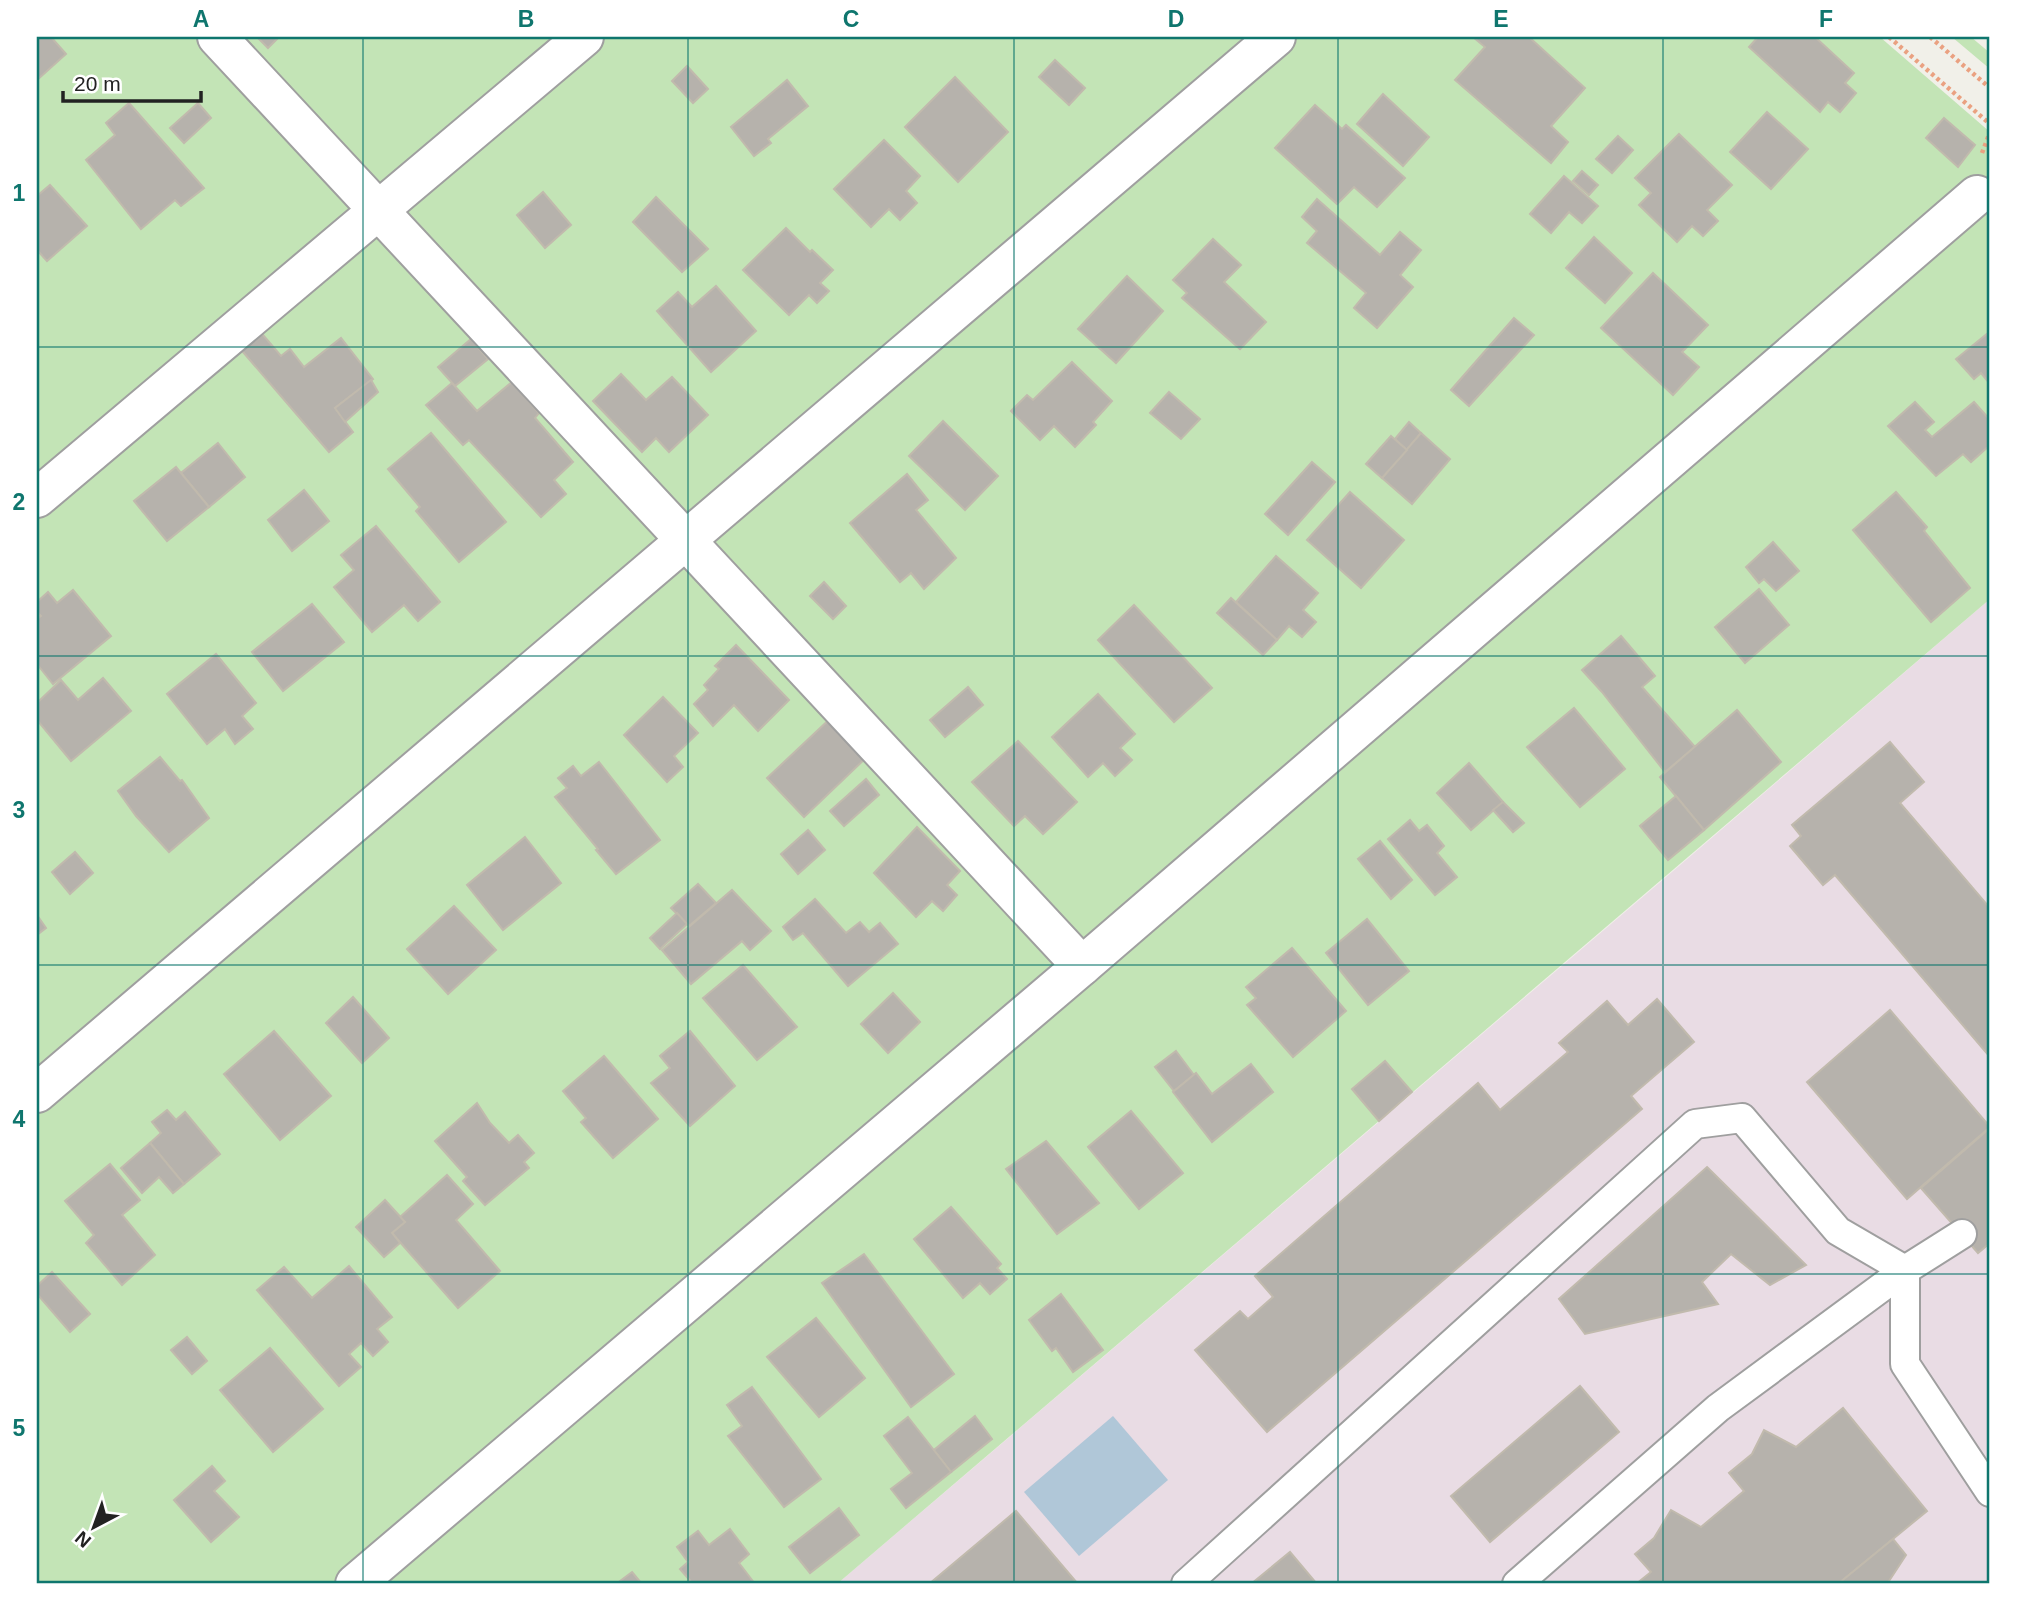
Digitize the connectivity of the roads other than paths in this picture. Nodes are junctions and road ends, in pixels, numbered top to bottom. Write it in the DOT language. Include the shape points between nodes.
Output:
graph roads {
  1 [pos="217,37"];
  2 [pos="584,37"];
  3 [pos="1276,37"];
  4 [pos="1977,195"];
  5 [pos="377,211"];
  6 [pos="37,498"];
  7 [pos="686,540"];
  8 [pos="1082,966"];
  9 [pos="37,1093"];
  10 [pos="1962,1234"];
  11 [pos="1905,1270"];
  12 [pos="1990,1492"];
  13 [pos="355,1584"];
  14 [pos="1186,1584"];
  15 [pos="1517,1584"];
  1 -- 5 [label="street"];
  2 -- 5 [label="street"];
  3 -- 7 [label="street"];
  4 -- 8 [label="street"];
  5 -- 6 [label="street"];
  5 -- 7 [label="street"];
  7 -- 8 [label="street"];
  7 -- 9 [label="street"];
  8 -- 13 [label="street"];
  10 -- 11 [label="lane"];
  11 -- 12 [label="lane" via="1905,1364"];
  11 -- 14 [label="lane" via="1838,1231 1742,1118 1695,1124"];
  11 -- 15 [label="lane" via="1718,1408"];
}
